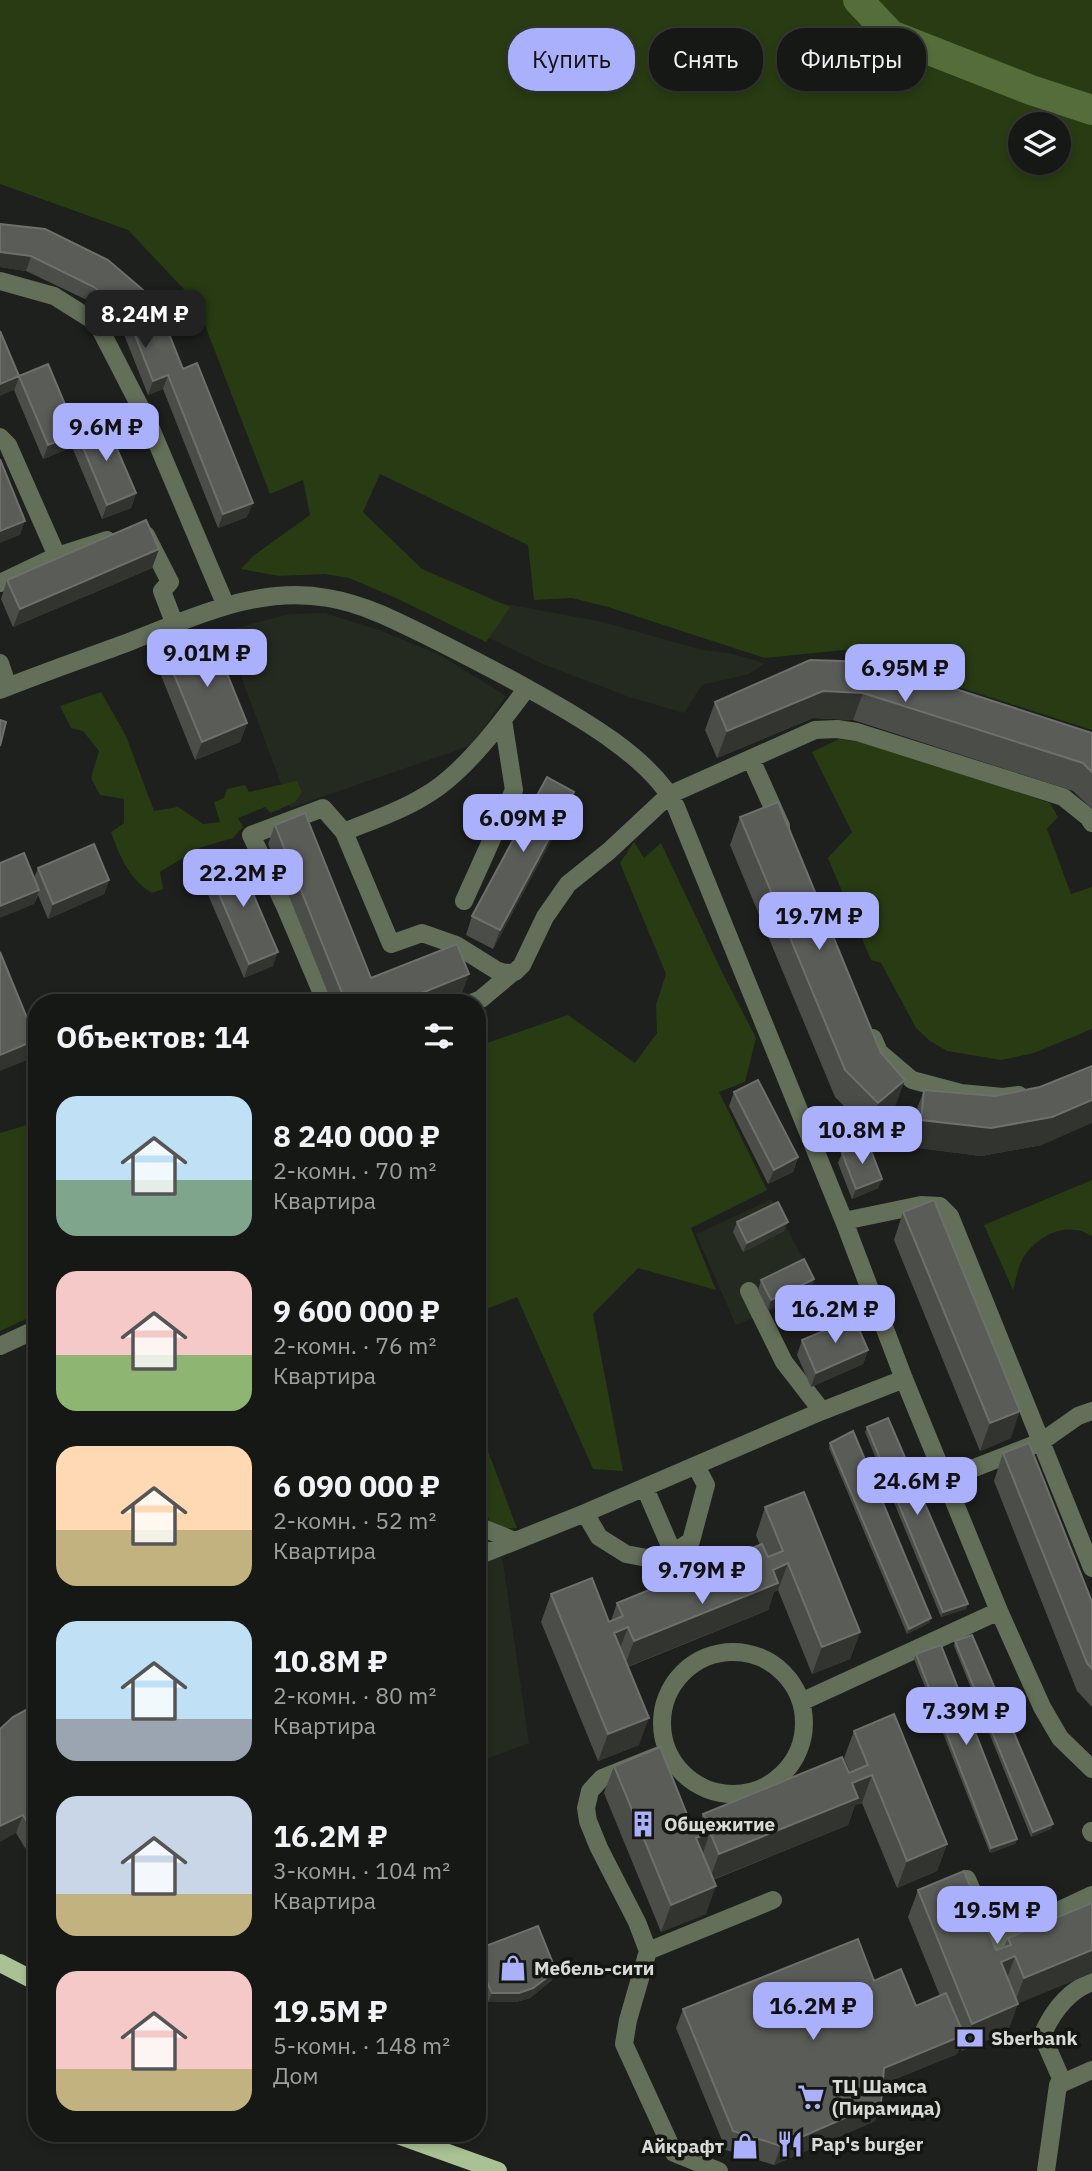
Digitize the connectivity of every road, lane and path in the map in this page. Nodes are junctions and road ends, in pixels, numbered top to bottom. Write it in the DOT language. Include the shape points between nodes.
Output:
graph roads {
  1 [pos="0,282"];
  2 [pos="0,436"];
  3 [pos="57,556"];
  4 [pos="0,583"];
  5 [pos="226,606"];
  6 [pos="175,625"];
  7 [pos="0,663"];
  8 [pos="4,688"];
  9 [pos="527,688"];
  10 [pos="503,720"];
  11 [pos="751,759"];
  12 [pos="669,795"];
  13 [pos="1092,822"];
  14 [pos="344,832"];
  15 [pos="790,848"];
  16 [pos="464,901"];
  17 [pos="512,973"];
  18 [pos="322,994"];
  19 [pos="486,995"];
  20 [pos="868,1026"];
  21 [pos="1038,1092"];
  22 [pos="844,1222"];
  23 [pos="749,1291"];
  24 [pos="28,1333"];
  25 [pos="0,1346"];
  26 [pos="904,1379"];
  27 [pos="822,1411"];
  28 [pos="1092,1411"];
  29 [pos="1041,1442"];
  30 [pos="696,1466"];
  31 [pos="946,1479"];
  32 [pos="645,1488"];
  33 [pos="585,1513"];
  34 [pos="486,1529"];
  35 [pos="515,1541"];
  36 [pos="486,1553"];
  37 [pos="673,1553"];
  38 [pos="1092,1568"];
  39 [pos="999,1611"];
  40 [pos="801,1702"];
  41 [pos="667,1752"];
  42 [pos="1092,1769"];
  43 [pos="967,1879"];
  44 [pos="1092,1895"];
  45 [pos="773,1900"];
  46 [pos="648,1951"];
  47 [pos="0,1964"];
  48 [pos="28,1978"];
  49 [pos="1092,1982"];
  50 [pos="1092,2070"];
  51 [pos="1063,2083"];
  52 [pos="418,2142"];
  53 [pos="498,2171"];
  54 [pos="719,2171"];
  55 [pos="1046,2171"];
  1 -- 5 [label="street" via="54,296 97,323 149,424"];
  2 -- 3 [label="street"];
  3 -- 4 [label="street"];
  3 -- 6 [label="street" via="143,528 170,582 162,591"];
  5 -- 6 [label="street"];
  5 -- 9 [label="street" via="295,595 351,603 400,622"];
  6 -- 8 [label="street"];
  7 -- 8 [label="street"];
  9 -- 10 [label="street"];
  9 -- 12 [label="street" via="615,743"];
  10 -- 14 [label="street" via="448,781 421,799"];
  10 -- 16 [label="street" via="514,790"];
  11 -- 12 [label="street"];
  11 -- 13 [label="street" via="816,730 858,732 1063,797"];
  11 -- 15 [label="street"];
  12 -- 17 [label="street" via="568,884 545,917 522,965"];
  12 -- 22 [label="street"];
  14 -- 17 [label="street" via="391,944 422,933 456,945 496,970"];
  14 -- 18 [label="street" via="323,808 251,835"];
  17 -- 19 [label="street"];
  20 -- 21 [label="street" via="879,1052 912,1080 961,1093 1003,1097"];
  22 -- 26 [label="street"];
  22 -- 29 [label="street" via="922,1205 940,1206 950,1216"];
  23 -- 27 [label="street" via="784,1362"];
  24 -- 25 [label="street"];
  26 -- 27 [label="street"];
  26 -- 31 [label="street"];
  27 -- 30 [label="street"];
  28 -- 29 [label="street"];
  29 -- 31 [label="street"];
  29 -- 38 [label="street"];
  30 -- 32 [label="street"];
  30 -- 37 [label="street" via="706,1485 701,1511 691,1541"];
  31 -- 39 [label="street"];
  32 -- 33 [label="street"];
  32 -- 37 [label="street"];
  33 -- 35 [label="street"];
  33 -- 37 [label="street" via="599,1537 626,1554 648,1558"];
  34 -- 35 [label="street"];
  35 -- 36 [label="street"];
  39 -- 40 [label="street"];
  39 -- 42 [label="street" via="1048,1718 1060,1738"];
  40 -- 41 [label="street" via="804,1726 799,1749 787,1770 769,1785 746,1793 722,1794 699,1786 680,1772"];
  40 -- 41 [label="street" via="791,1681 754,1655 730,1651 708,1656 672,1685 663,1706 661,1730"];
  41 -- 46 [label="street" via="602,1778 586,1802 595,1840"];
  43 -- 44 [label="street" via="994,1941"];
  45 -- 46 [label="street"];
  46 -- 54 [label="street" via="624,2044 674,2153"];
  47 -- 48 [label="main road"];
  49 -- 51 [label="street" via="1066,1998 1041,2035"];
  50 -- 51 [label="street"];
  51 -- 55 [label="street" via="1058,2085"];
  52 -- 53 [label="main road"];
}
